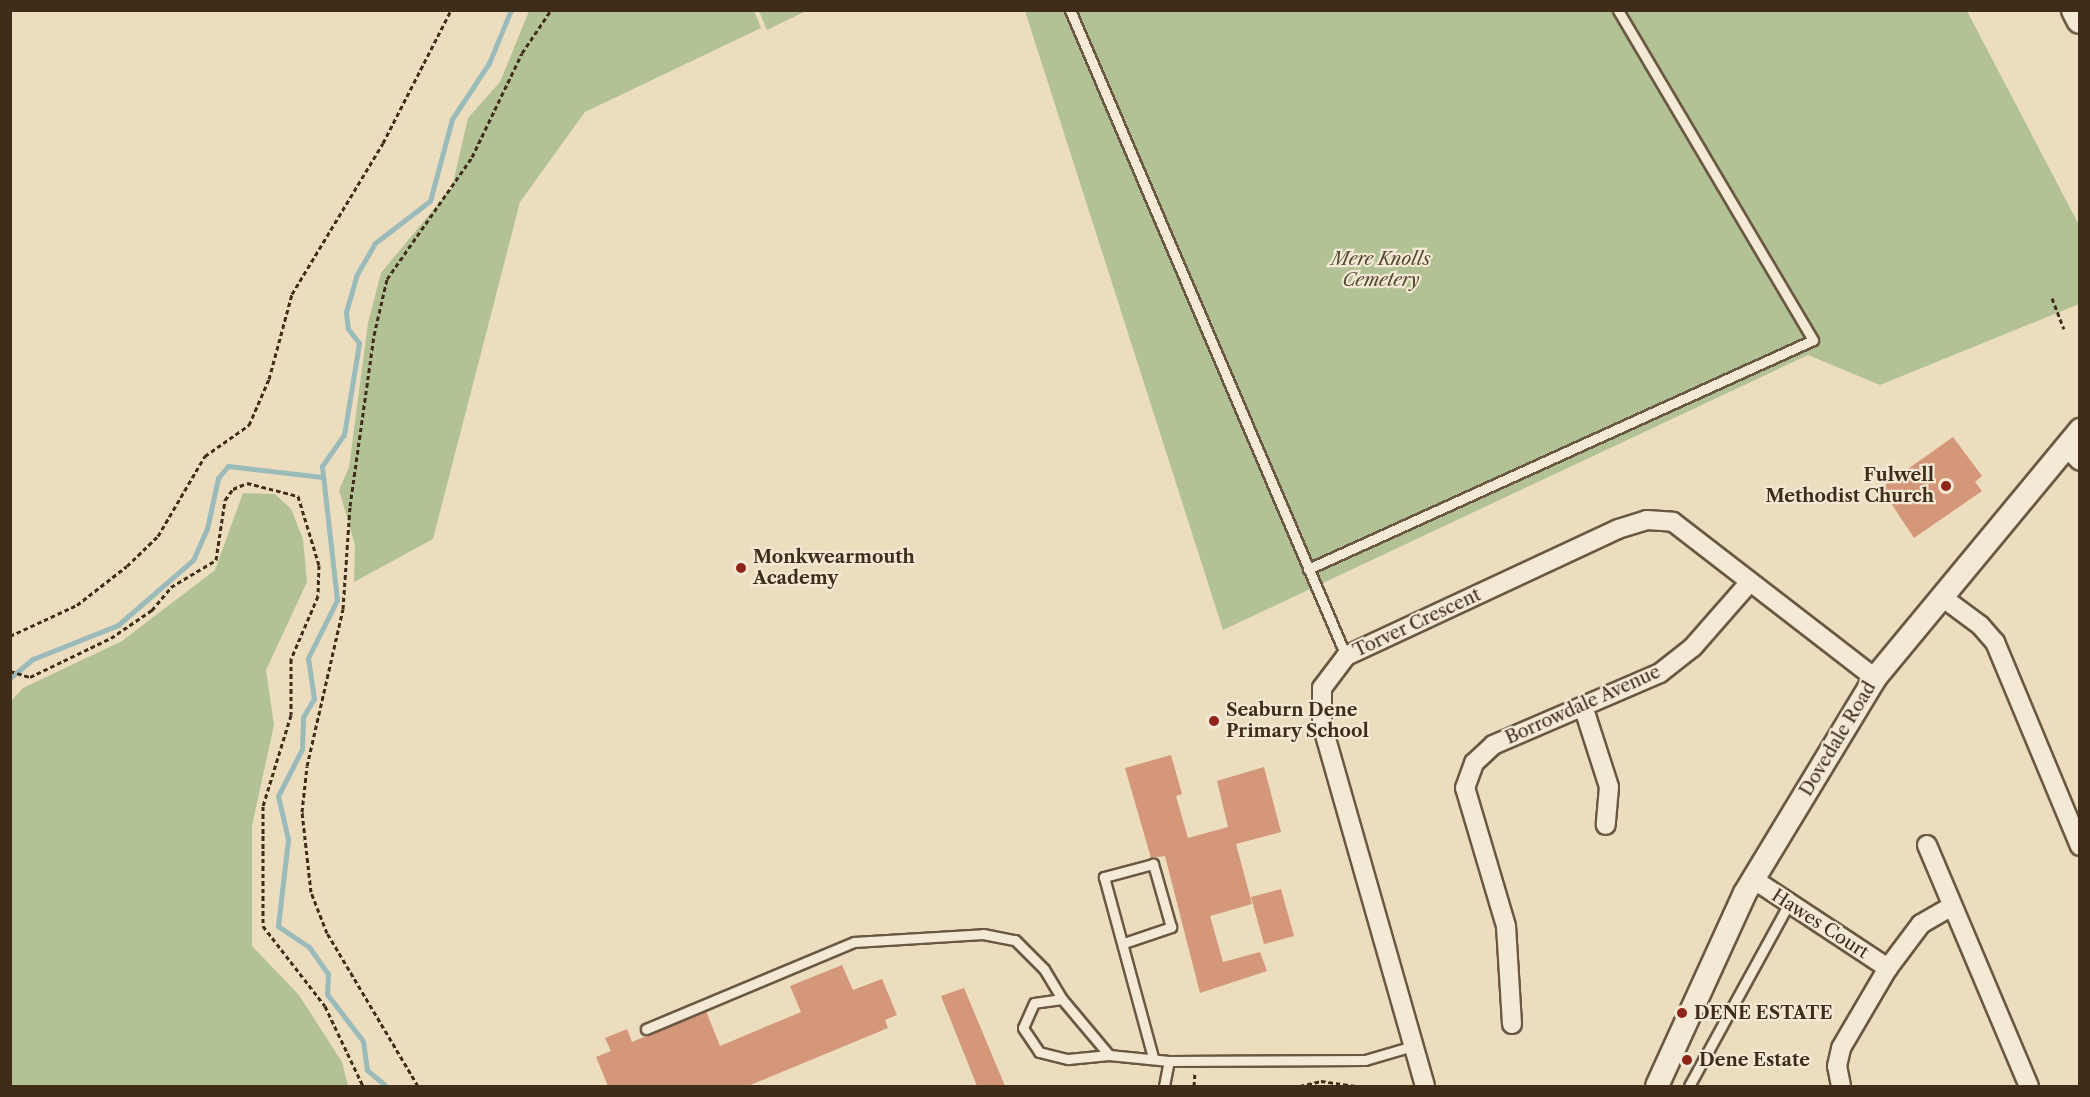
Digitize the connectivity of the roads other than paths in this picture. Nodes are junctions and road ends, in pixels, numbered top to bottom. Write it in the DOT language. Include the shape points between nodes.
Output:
graph roads {
  1 [pos="1070,10"];
  2 [pos="1618,10"];
  3 [pos="2075,10"];
  4 [pos="2079,20"];
  5 [pos="2075,447"];
  6 [pos="1308,569"];
  7 [pos="1750,582"];
  8 [pos="1942,597"];
  9 [pos="1346,656"];
  10 [pos="1875,678"];
  11 [pos="1584,709"];
  12 [pos="1606,825"];
  13 [pos="1927,845"];
  14 [pos="2079,846"];
  15 [pos="1753,879"];
  16 [pos="1789,903"];
  17 [pos="1952,906"];
  18 [pos="1124,943"];
  19 [pos="1887,968"];
  20 [pos="1062,999"];
  21 [pos="1512,1024"];
  22 [pos="646,1029"];
  23 [pos="1413,1046"];
  24 [pos="1109,1055"];
  25 [pos="1154,1057"];
  26 [pos="1169,1061"];
  27 [pos="1164,1086"];
  28 [pos="1425,1086"];
  29 [pos="1657,1086"];
  30 [pos="1689,1086"];
  31 [pos="1841,1086"];
  32 [pos="2029,1086"];
  1 -- 6 [label="lane"];
  2 -- 6 [label="lane" via="1813,340"];
  3 -- 4 [label="main road"];
  5 -- 8 [label="street, Dovedale Road"];
  6 -- 9 [label="lane"];
  7 -- 9 [label="street, Torver Crescent" via="1673,522 1647,520 1608,534"];
  7 -- 10 [label="street, Torver Crescent"];
  7 -- 11 [label="street, Borrowdale Avenue" via="1693,647 1660,673"];
  8 -- 10 [label="street, Dovedale Road"];
  8 -- 14 [label="street" via="1980,624 1995,642"];
  9 -- 23 [label="street, Torver Crescent" via="1331,672 1319,706"];
  10 -- 15 [label="street, Dovedale Road"];
  11 -- 12 [label="street" via="1609,787"];
  11 -- 21 [label="street, Borrowdale Avenue" via="1493,746 1474,763 1465,788 1506,926"];
  13 -- 17 [label="street"];
  15 -- 16 [label="street, Hawes Court"];
  15 -- 29 [label="street, Dovedale Road"];
  16 -- 19 [label="street, Hawes Court"];
  16 -- 30 [label="lane"];
  17 -- 19 [label="street" via="1921,924"];
  17 -- 32 [label="street"];
  18 -- 18 [label="lane" via="1104,877 1153,864 1171,927"];
  18 -- 25 [label="lane"];
  19 -- 31 [label="street" via="1841,1048"];
  20 -- 22 [label="lane" via="1044,969 1015,940 983,934 854,942"];
  20 -- 24 [label="lane"];
  20 -- 24 [label="lane" via="1034,1003 1026,1013 1023,1028 1028,1042 1039,1052 1068,1059"];
  23 -- 26 [label="lane" via="1365,1060"];
  23 -- 28 [label="street, Torver Crescent"];
  24 -- 25 [label="lane"];
  25 -- 26 [label="lane"];
  26 -- 27 [label="lane"];
}
